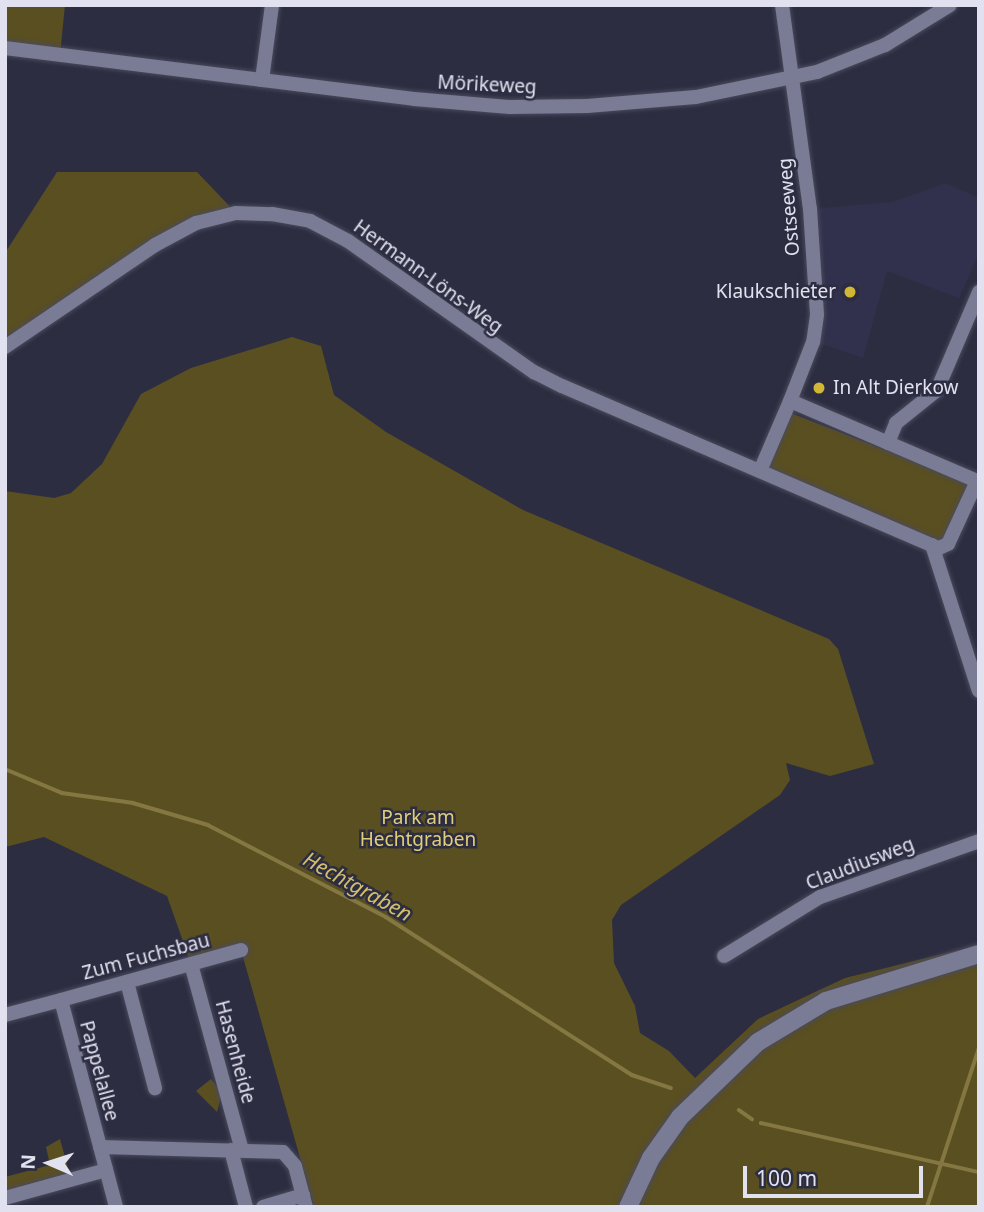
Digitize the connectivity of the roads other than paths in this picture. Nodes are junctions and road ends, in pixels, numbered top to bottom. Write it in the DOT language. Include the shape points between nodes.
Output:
graph roads {
  1 [pos="272,5"];
  2 [pos="782,5"];
  3 [pos="950,5"];
  4 [pos="5,48"];
  5 [pos="794,78"];
  6 [pos="262,80"];
  7 [pos="979,292"];
  8 [pos="5,347"];
  9 [pos="790,401"];
  10 [pos="888,443"];
  11 [pos="760,471"];
  12 [pos="978,481"];
  13 [pos="932,545"];
  14 [pos="979,691"];
  15 [pos="979,841"];
  16 [pos="241,950"];
  17 [pos="979,954"];
  18 [pos="724,956"];
  19 [pos="191,964"];
  20 [pos="127,982"];
  21 [pos="61,1000"];
  22 [pos="5,1015"];
  23 [pos="155,1088"];
  24 [pos="100,1147"];
  25 [pos="236,1150"];
  26 [pos="106,1170"];
  27 [pos="5,1198"];
  28 [pos="304,1201"];
  29 [pos="116,1207"];
  30 [pos="246,1207"];
  31 [pos="263,1207"];
  32 [pos="628,1207"];
  1 -- 6 [label="street"];
  2 -- 5 [label="street, Ostseeweg"];
  3 -- 5 [label="street, Mörikeweg" via="885,45"];
  4 -- 6 [label="street, Mörikeweg"];
  5 -- 6 [label="street, Mörikeweg" via="662,101 540,108 414,99"];
  5 -- 9 [label="street, Ostseeweg" via="817,315 813,342"];
  7 -- 10 [label="street" via="937,390 896,423"];
  8 -- 11 [label="street, Hermann-Löns-Weg" via="155,245 196,223 236,213 272,214 310,221 348,240 534,372"];
  9 -- 10 [label="street"];
  9 -- 11 [label="street, Ostseeweg"];
  10 -- 12 [label="street"];
  11 -- 13 [label="street, Hermann-Löns-Weg"];
  12 -- 13 [label="street" via="948,544 944,548"];
  13 -- 14 [label="street"];
  15 -- 18 [label="street, Claudiusweg" via="820,897"];
  16 -- 19 [label="street, Zum Fuchsbau"];
  17 -- 32 [label="street" via="826,1001 765,1037 717,1077 680,1117 651,1158"];
  19 -- 20 [label="street, Zum Fuchsbau"];
  19 -- 25 [label="street, Hasenheide"];
  20 -- 21 [label="street, Zum Fuchsbau"];
  20 -- 23 [label="street"];
  21 -- 22 [label="street, Pappelallee"];
  21 -- 24 [label="street, Pappelallee"];
  24 -- 25 [label="street"];
  24 -- 26 [label="street, Pappelallee"];
  25 -- 28 [label="street" via="275,1151 289,1157"];
  25 -- 30 [label="street, Hasenheide"];
  26 -- 27 [label="street"];
  26 -- 29 [label="street, Pappelallee"];
  28 -- 31 [label="street"];
}
